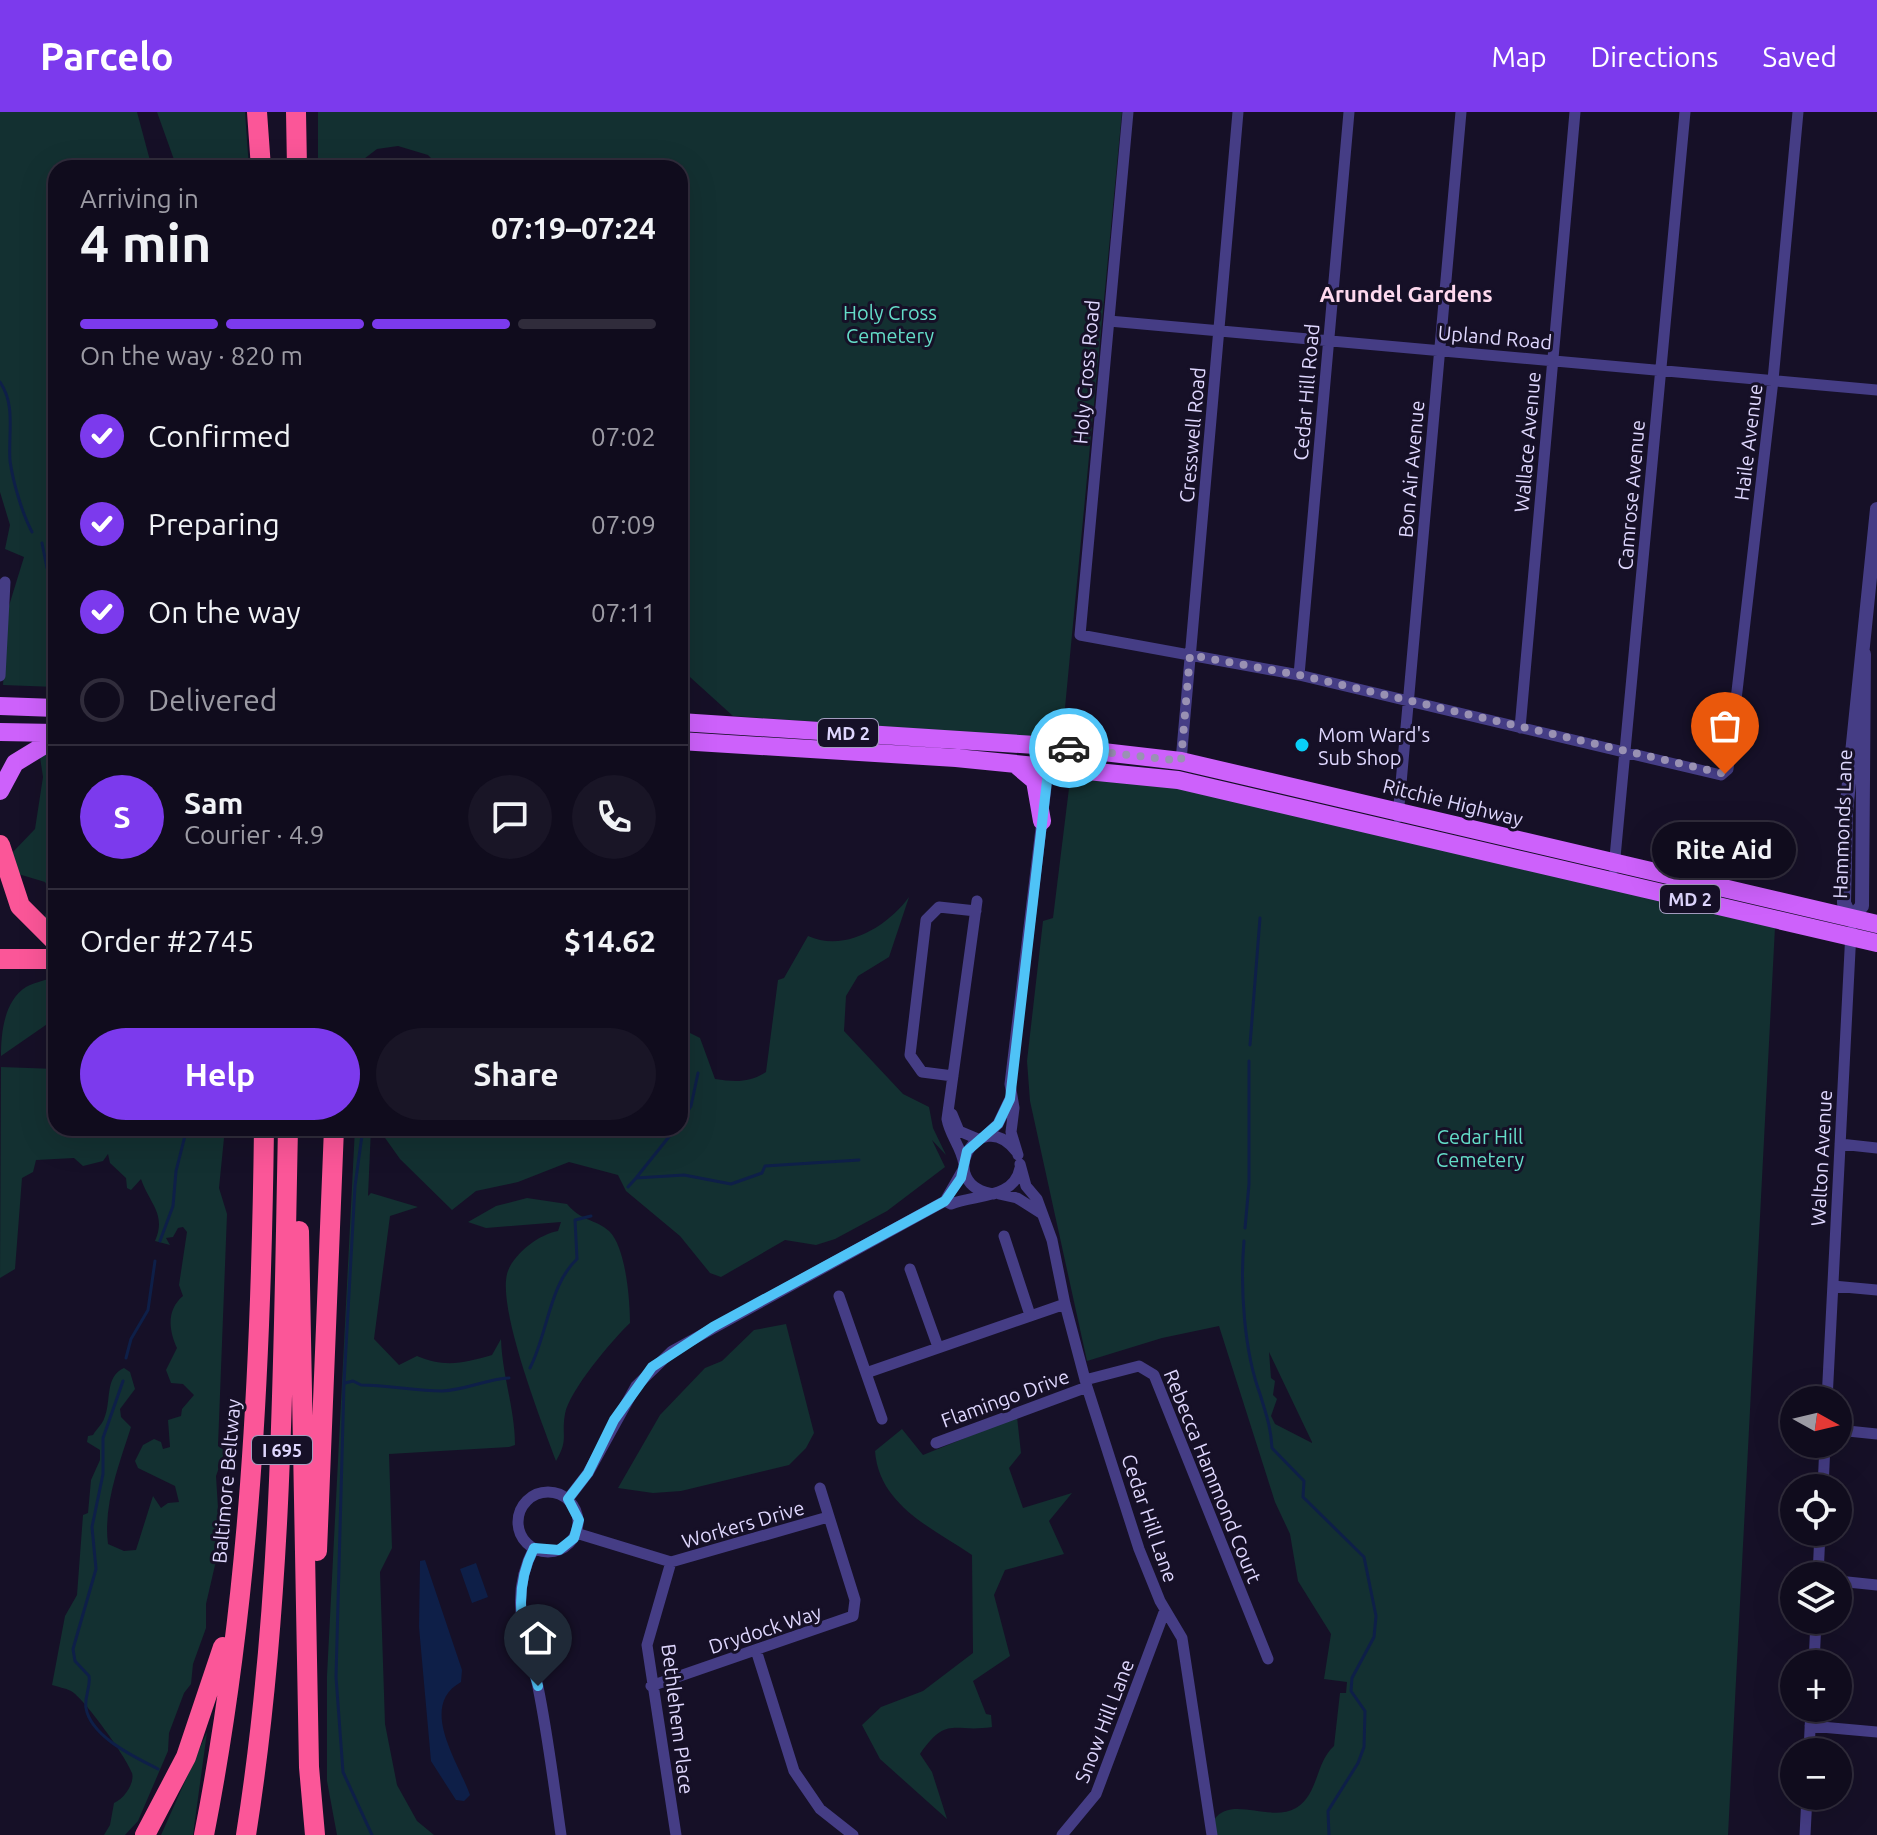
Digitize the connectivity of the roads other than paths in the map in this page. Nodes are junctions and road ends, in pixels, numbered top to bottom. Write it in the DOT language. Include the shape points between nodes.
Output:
graph roads {
  1 [pos="257,112"];
  2 [pos="269,112"];
  3 [pos="296,112"];
  4 [pos="1128,112"];
  5 [pos="1238,112"];
  6 [pos="1349,112"];
  7 [pos="1461,112"];
  8 [pos="1575,112"];
  9 [pos="1685,112"];
  10 [pos="1798,112"];
  11 [pos="260,160"];
  12 [pos="270,160"];
  13 [pos="297,160"];
  14 [pos="1109,321"];
  15 [pos="1219,330"];
  16 [pos="1329,340"];
  17 [pos="1440,350"];
  18 [pos="1553,360"];
  19 [pos="1661,369"];
  20 [pos="1773,380"];
  21 [pos="1877,390"];
  22 [pos="1877,509"];
  23 [pos="5,582"];
  24 [pos="1864,654"];
  25 [pos="1190,655"];
  26 [pos="1299,675"];
  27 [pos="0,676"];
  28 [pos="1409,701"];
  29 [pos="0,706"];
  30 [pos="48,708"];
  31 [pos="688,723"];
  32 [pos="1520,728"];
  33 [pos="0,732"];
  34 [pos="48,735"];
  35 [pos="48,741"];
  36 [pos="688,742"];
  37 [pos="1051,746"];
  38 [pos="1853,748"];
  39 [pos="1625,752"];
  40 [pos="1181,761"];
  41 [pos="1013,763"];
  42 [pos="1049,765"];
  43 [pos="0,791"];
  44 [pos="1399,811"];
  45 [pos="1864,811"];
  46 [pos="1846,812"];
  47 [pos="1042,821"];
  48 [pos="1397,830"];
  49 [pos="0,845"];
  50 [pos="1863,851"];
  51 [pos="1613,872"];
  52 [pos="1877,924"];
  53 [pos="1851,928"];
  54 [pos="48,934"];
  55 [pos="1877,943"];
  56 [pos="0,959"];
  57 [pos="48,959"];
  58 [pos="953,1076"];
  59 [pos="1010,1099"];
  60 [pos="949,1105"];
  61 [pos="264,1136"];
  62 [pos="288,1136"];
  63 [pos="295,1136"];
  64 [pos="334,1136"];
  65 [pos="981,1138"];
  66 [pos="1840,1144"];
  67 [pos="1877,1148"];
  68 [pos="1019,1160"];
  69 [pos="964,1166"];
  70 [pos="996,1194"];
  71 [pos="945,1201"];
  72 [pos="1041,1213"];
  73 [pos="1004,1236"];
  74 [pos="910,1269"];
  75 [pos="1833,1286"];
  76 [pos="1877,1290"];
  77 [pos="839,1296"];
  78 [pos="1065,1304"];
  79 [pos="1030,1315"];
  80 [pos="938,1347"];
  81 [pos="866,1373"];
  82 [pos="1086,1383"];
  83 [pos="1828,1386"];
  84 [pos="882,1419"];
  85 [pos="1852,1431"];
  86 [pos="1877,1434"];
  87 [pos="936,1443"];
  88 [pos="820,1488"];
  89 [pos="568,1499"];
  90 [pos="251,1501"];
  91 [pos="828,1517"];
  92 [pos="576,1533"];
  93 [pos="534,1548"];
  94 [pos="671,1562"];
  95 [pos="1852,1582"];
  96 [pos="1877,1585"];
  97 [pos="1165,1610"];
  98 [pos="756,1650"];
  99 [pos="1268,1659"];
  100 [pos="651,1686"];
  101 [pos="1810,1722"];
  102 [pos="1810,1726"];
  103 [pos="1877,1732"];
  104 [pos="1810,1738"];
  105 [pos="309,1767"];
  106 [pos="1806,1810"];
  107 [pos="145,1835"];
  108 [pos="204,1835"];
  109 [pos="246,1835"];
  110 [pos="315,1835"];
  111 [pos="561,1835"];
  112 [pos="676,1835"];
  113 [pos="853,1835"];
  114 [pos="1062,1835"];
  115 [pos="1212,1835"];
  116 [pos="1805,1835"];
  1 -- 11 [label="highway"];
  2 -- 12 [label="highway"];
  3 -- 13 [label="highway"];
  4 -- 14 [label="street, Holy Cross Road"];
  5 -- 15 [label="street, Cresswell Road"];
  6 -- 16 [label="street, Cedar Hill Road"];
  7 -- 17 [label="street, Bon Air Avenue"];
  8 -- 18 [label="street, Wallace Avenue"];
  9 -- 19 [label="street, Camrose Avenue"];
  10 -- 20 [label="street, Haile Avenue"];
  14 -- 15 [label="street, Upland Road"];
  14 -- 25 [label="street, Holy Cross Road" via="1080,635"];
  15 -- 16 [label="street, Upland Road"];
  15 -- 25 [label="street, Cresswell Road"];
  16 -- 17 [label="street, Upland Road"];
  16 -- 26 [label="street, Cedar Hill Road"];
  17 -- 18 [label="street, Upland Road"];
  17 -- 28 [label="street, Bon Air Avenue"];
  18 -- 19 [label="street, Upland Road"];
  18 -- 32 [label="street, Wallace Avenue"];
  19 -- 20 [label="street, Upland Road"];
  19 -- 39 [label="street, Camrose Avenue"];
  20 -- 21 [label="street, Upland Road"];
  20 -- 39 [label="street, Haile Avenue" via="1725,774"];
  22 -- 24 [label="street, Hammonds Lane"];
  23 -- 27 [label="street"];
  24 -- 38 [label="street, Hammonds Lane"];
  24 -- 45 [label="street, Hammonds Lane"];
  25 -- 26 [label="street"];
  25 -- 40 [label="street, Cresswell Road"];
  26 -- 28 [label="street"];
  28 -- 32 [label="street"];
  28 -- 44 [label="street, Bon Air Avenue"];
  29 -- 30 [label="main road"];
  31 -- 37 [label="main road, Ritchie Highway / MD 2"];
  32 -- 39 [label="street"];
  33 -- 34 [label="main road"];
  35 -- 43 [label="main road" via="15,763"];
  36 -- 41 [label="main road, Ritchie Highway / MD 2"];
  37 -- 40 [label="main road, Ritchie Highway / MD 2"];
  37 -- 42 [label="street, Cedar Hill Lane"];
  38 -- 45 [label="street" via="1859,759 1858,800"];
  38 -- 46 [label="street, Hammonds Lane"];
  39 -- 51 [label="street, Camrose Avenue"];
  40 -- 44 [label="main road, Ritchie Highway / MD 2"];
  41 -- 42 [label="main road, Ritchie Highway / MD 2"];
  41 -- 47 [label="main road" via="1035,781"];
  42 -- 47 [label="street, Cedar Hill Lane"];
  42 -- 48 [label="main road, Ritchie Highway / MD 2" via="1178,780"];
  44 -- 48 [label="street, Bon Air Avenue"];
  44 -- 51 [label="main road, Ritchie Highway / MD 2"];
  45 -- 50 [label="street, Hammonds Lane"];
  46 -- 50 [label="street" via="1855,820"];
  46 -- 53 [label="street, Hammonds Lane" via="1844,903"];
  47 -- 59 [label="street, Cedar Hill Lane"];
  48 -- 51 [label="main road, Ritchie Highway / MD 2"];
  49 -- 54 [label="highway" via="20,906"];
  50 -- 53 [label="street, Hammonds Lane" via="1862,906"];
  51 -- 53 [label="main road, Ritchie Highway / MD 2"];
  52 -- 53 [label="main road, Ritchie Highway / MD 2"];
  53 -- 55 [label="main road, Ritchie Highway / MD 2"];
  53 -- 66 [label="street, Walton Avenue"];
  56 -- 57 [label="highway"];
  58 -- 58 [label="street" via="976,906 939,907 926,920 910,1055 922,1072"];
  58 -- 60 [label="street"];
  59 -- 65 [label="street" via="998,1124"];
  59 -- 68 [label="street, Cedar Hill Lane"];
  60 -- 65 [label="street" via="957,1128"];
  60 -- 69 [label="street" via="950,1134"];
  61 -- 90 [label="highway, Baltimore Beltway / I 695"];
  62 -- 109 [label="highway, I 695" via="280,1503 265,1695"];
  63 -- 105 [label="highway"];
  64 -- 105 [label="highway"];
  65 -- 68 [label="street" via="1003,1140"];
  65 -- 69 [label="street" via="967,1151"];
  66 -- 67 [label="street"];
  66 -- 75 [label="street, Walton Avenue"];
  68 -- 70 [label="street" via="1015,1181"];
  68 -- 72 [label="street, Cedar Hill Lane"];
  69 -- 70 [label="street" via="976,1188"];
  69 -- 71 [label="street"];
  70 -- 71 [label="street"];
  70 -- 72 [label="street" via="1017,1198"];
  71 -- 89 [label="street" via="713,1327 652,1367"];
  72 -- 78 [label="street, Cedar Hill Lane"];
  73 -- 79 [label="street"];
  74 -- 80 [label="street"];
  75 -- 76 [label="street"];
  75 -- 83 [label="street, Walton Avenue"];
  77 -- 81 [label="street"];
  78 -- 79 [label="street"];
  78 -- 82 [label="street, Cedar Hill Lane"];
  79 -- 80 [label="street"];
  80 -- 81 [label="street"];
  81 -- 84 [label="street"];
  82 -- 87 [label="street, Flamingo Drive"];
  82 -- 97 [label="street, Cedar Hill Lane"];
  82 -- 99 [label="street, Rebecca Hammond Court" via="1139,1366 1154,1375"];
  85 -- 86 [label="street"];
  88 -- 91 [label="street, Drydock Way"];
  89 -- 92 [label="street" via="577,1511"];
  89 -- 93 [label="street" via="547,1491 523,1505 520,1533"];
  90 -- 107 [label="highway" via="211,1690 186,1757"];
  90 -- 108 [label="highway, Baltimore Beltway / I 695"];
  91 -- 94 [label="street, Workers Drive"];
  91 -- 98 [label="street, Drydock Way" via="855,1600 853,1616"];
  92 -- 93 [label="street" via="559,1550"];
  92 -- 94 [label="street, Workers Drive"];
  93 -- 111 [label="street" via="522,1585 520,1626 538,1686"];
  94 -- 100 [label="street, Bethlehem Place" via="647,1645"];
  95 -- 96 [label="street"];
  97 -- 114 [label="street, Snow Hill Lane" via="1096,1794"];
  97 -- 115 [label="street, Cedar Hill Lane" via="1185,1649"];
  98 -- 100 [label="street, Drydock Way"];
  98 -- 113 [label="street" via="794,1771 820,1809"];
  100 -- 112 [label="street, Bethlehem Place"];
  101 -- 102 [label="street"];
  102 -- 103 [label="street"];
  102 -- 104 [label="street"];
  105 -- 110 [label="highway"];
  106 -- 116 [label="street"];
}
